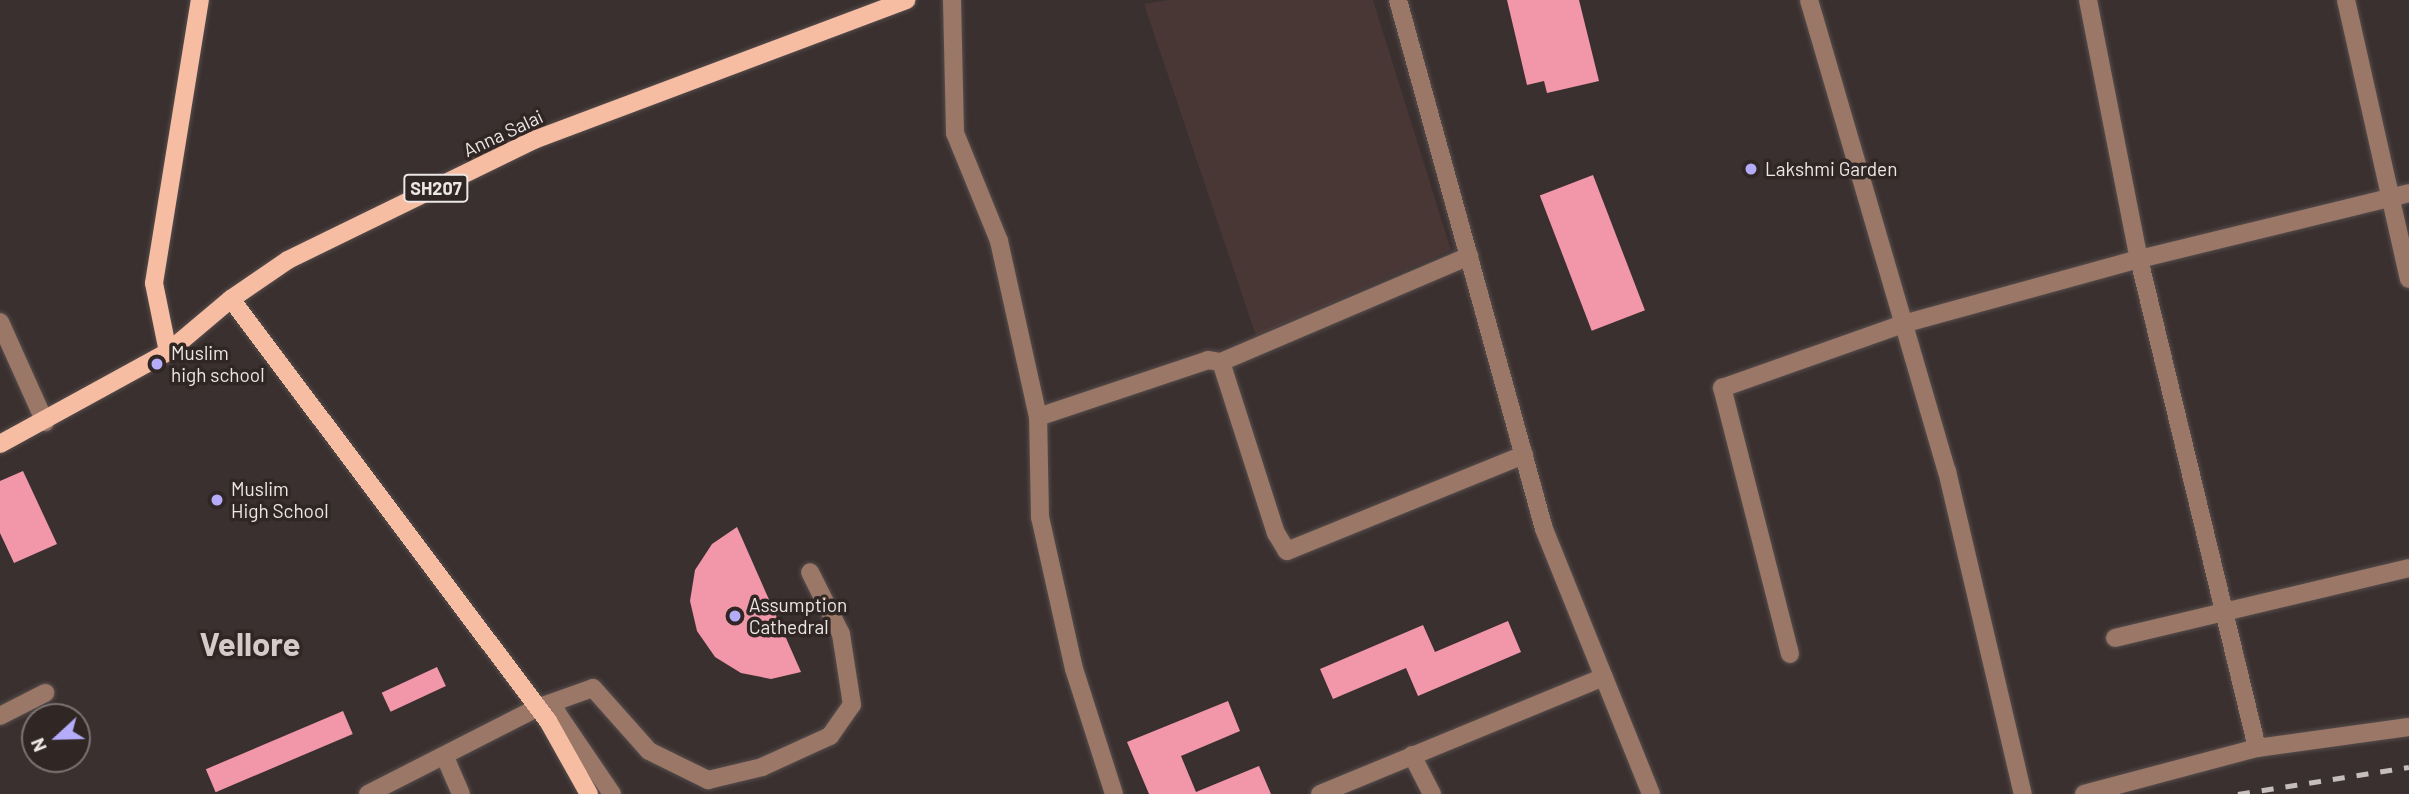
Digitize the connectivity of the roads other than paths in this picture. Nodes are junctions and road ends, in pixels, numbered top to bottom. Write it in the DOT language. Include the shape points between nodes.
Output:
graph roads {
  1 [pos="200,0"];
  2 [pos="907,0"];
  3 [pos="952,0"];
  4 [pos="1398,0"];
  5 [pos="1809,0"];
  6 [pos="2088,0"];
  7 [pos="2346,0"];
  8 [pos="2400,195"];
  9 [pos="1469,256"];
  10 [pos="2139,260"];
  11 [pos="2409,279"];
  12 [pos="230,299"];
  13 [pos="0,322"];
  14 [pos="1905,326"];
  15 [pos="168,352"];
  16 [pos="1221,362"];
  17 [pos="1038,417"];
  18 [pos="46,422"];
  19 [pos="0,444"];
  20 [pos="1524,455"];
  21 [pos="2409,568"];
  22 [pos="810,572"];
  23 [pos="2225,614"];
  24 [pos="2115,638"];
  25 [pos="1790,654"];
  26 [pos="1604,677"];
  27 [pos="45,693"];
  28 [pos="537,708"];
  29 [pos="0,716"];
  30 [pos="2409,727"];
  31 [pos="2257,748"];
  32 [pos="1412,755"];
  33 [pos="446,757"];
  34 [pos="368,794"];
  35 [pos="461,794"];
  36 [pos="589,794"];
  37 [pos="612,794"];
  38 [pos="1114,794"];
  39 [pos="1320,794"];
  40 [pos="1432,794"];
  41 [pos="1651,794"];
  42 [pos="2023,794"];
  43 [pos="2084,794"];
  1 -- 15 [label="main road" via="154,283"];
  2 -- 12 [label="main road, Anna Salai / SH207" via="534,141 288,260"];
  3 -- 17 [label="street" via="955,132 999,241"];
  4 -- 9 [label="street"];
  5 -- 14 [label="street"];
  6 -- 10 [label="street"];
  7 -- 8 [label="street"];
  8 -- 10 [label="street"];
  8 -- 11 [label="street"];
  9 -- 16 [label="street"];
  9 -- 20 [label="street"];
  10 -- 14 [label="street"];
  10 -- 23 [label="street"];
  12 -- 15 [label="main road, Anna Salai / SH207"];
  12 -- 28 [label="main road"];
  13 -- 18 [label="street"];
  14 -- 25 [label="street" via="1722,388"];
  14 -- 42 [label="street" via="1947,471"];
  15 -- 18 [label="main road, Anna Salai / SH207"];
  16 -- 17 [label="street" via="1208,360"];
  16 -- 20 [label="street" via="1276,533 1287,551"];
  17 -- 38 [label="street" via="1040,517 1074,669"];
  18 -- 19 [label="main road, Anna Salai / SH207"];
  20 -- 26 [label="street" via="1544,529"];
  21 -- 23 [label="street"];
  22 -- 28 [label="street" via="841,634 852,705 830,736 762,767 708,780 649,751 593,688"];
  23 -- 24 [label="street"];
  23 -- 31 [label="street"];
  26 -- 32 [label="street"];
  26 -- 41 [label="street"];
  27 -- 29 [label="street"];
  28 -- 33 [label="street"];
  28 -- 36 [label="main road"];
  28 -- 37 [label="street" via="558,713"];
  30 -- 31 [label="street"];
  31 -- 43 [label="street"];
  32 -- 39 [label="street"];
  32 -- 40 [label="street"];
  33 -- 34 [label="street"];
  33 -- 35 [label="street"];
}
